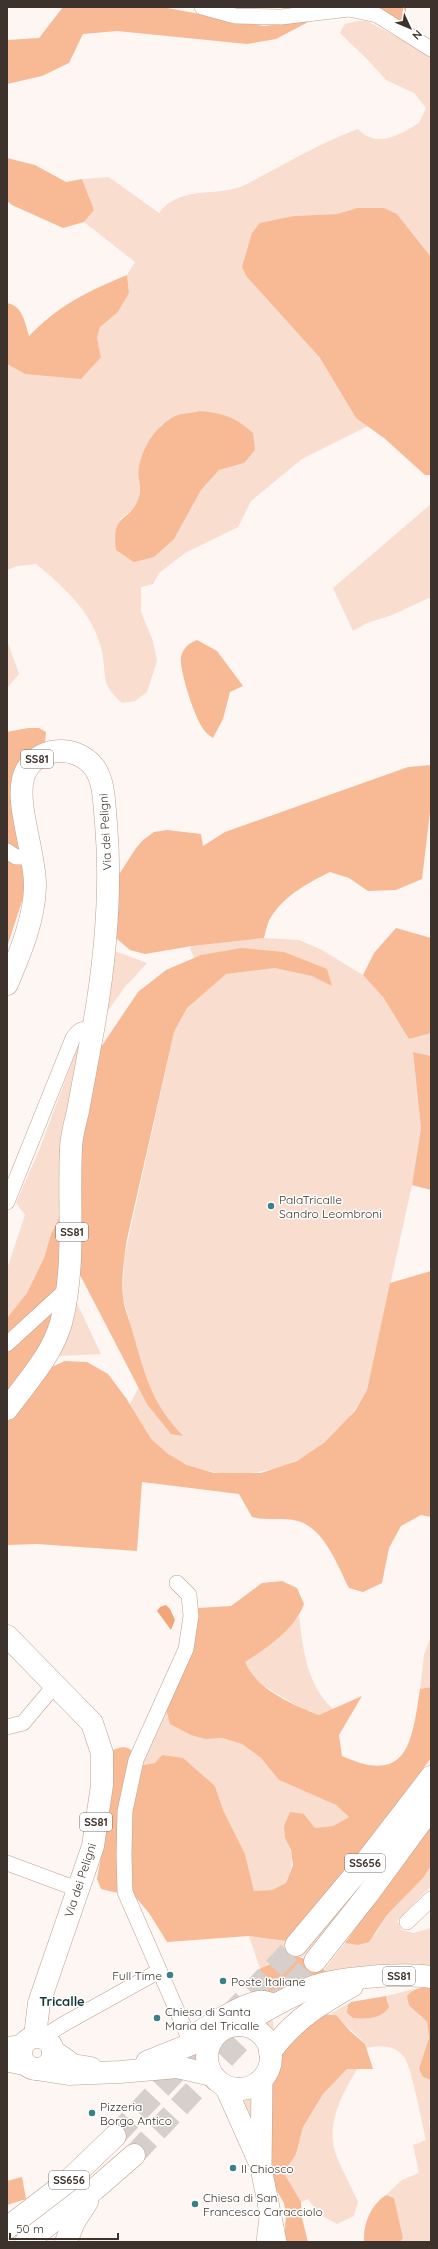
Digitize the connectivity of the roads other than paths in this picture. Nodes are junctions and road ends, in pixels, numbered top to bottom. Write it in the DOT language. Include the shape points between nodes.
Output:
graph roads {
  1 [pos="202,7"];
  2 [pos="431,49"];
  3 [pos="7,851"];
  4 [pos="33,857"];
  5 [pos="7,984"];
  6 [pos="93,1030"];
  7 [pos="7,1202"];
  8 [pos="66,1290"];
  9 [pos="7,1344"];
  10 [pos="7,1409"];
  11 [pos="177,1583"];
  12 [pos="7,1636"];
  13 [pos="55,1685"];
  14 [pos="7,1727"];
  15 [pos="431,1777"];
  16 [pos="431,1808"];
  17 [pos="7,1863"];
  18 [pos="78,1889"];
  19 [pos="431,1899"];
  20 [pos="407,1922"];
  21 [pos="296,1945"];
  22 [pos="314,1961"];
  23 [pos="159,1971"];
  24 [pos="431,1977"];
  25 [pos="367,1978"];
  26 [pos="279,2004"];
  27 [pos="239,2025"];
  28 [pos="216,2034"];
  29 [pos="188,2041"];
  30 [pos="29,2052"];
  31 [pos="270,2052"];
  32 [pos="120,2072"];
  33 [pos="262,2079"];
  34 [pos="219,2081"];
  35 [pos="115,2136"];
  36 [pos="134,2155"];
  37 [pos="261,2168"];
  38 [pos="95,2189"];
  39 [pos="44,2200"];
  40 [pos="269,2204"];
  41 [pos="7,2209"];
  42 [pos="7,2228"];
  43 [pos="66,2241"];
  44 [pos="26,2242"];
  45 [pos="264,2242"];
  46 [pos="276,2242"];
  1 -- 2 [label="street" via="235,16 281,17 349,8 377,15"];
  3 -- 4 [label="street" via="16,857"];
  4 -- 5 [label="main road, Via dei Peligni / SS81" via="35,888 26,936"];
  4 -- 6 [label="main road, Via dei Peligni / SS81" via="20,789 26,770 39,757 58,749 79,756 94,766 102,787 108,850 104,959"];
  6 -- 7 [label="street" via="86,1028 73,1038"];
  6 -- 8 [label="main road, Via dei Peligni / SS81" via="71,1147 72,1250"];
  8 -- 9 [label="street"];
  8 -- 10 [label="main road, Via dei Peligni / SS81" via="61,1324 47,1354"];
  11 -- 23 [label="street" via="189,1595 191,1616 186,1649 136,1760 125,1811 125,1892"];
  12 -- 13 [label="main road, Via dei Peligni / SS81"];
  13 -- 14 [label="street" via="23,1723"];
  13 -- 18 [label="main road, Via dei Peligni / SS81" via="92,1723 102,1753 102,1785 92,1846"];
  15 -- 21 [label="main road, SS656" via="364,1864"];
  16 -- 22 [label="main road, SS656" via="368,1894"];
  17 -- 18 [label="street"];
  18 -- 30 [label="main road, Via dei Peligni / SS81" via="39,2003"];
  19 -- 20 [label="street"];
  23 -- 29 [label="street"];
  23 -- 30 [label="street" via="62,2025"];
  24 -- 25 [label="main road, SS81" via="416,1975"];
  25 -- 26 [label="main road, SS81" via="310,1988"];
  25 -- 31 [label="main road, SS81" via="306,2013"];
  26 -- 27 [label="main road, SS81"];
  26 -- 29 [label="street" via="266,1999 256,1999 202,2025"];
  27 -- 28 [label="main road, SS81"];
  27 -- 31 [label="main road" via="248,2026 263,2036"];
  28 -- 29 [label="main road, SS81"];
  28 -- 34 [label="main road" via="207,2054 208,2065"];
  29 -- 32 [label="main road, SS81"];
  30 -- 32 [label="main road" via="72,2065"];
  31 -- 33 [label="main road, SS81" via="267,2071"];
  32 -- 34 [label="main road" via="177,2066"];
  33 -- 34 [label="main road" via="245,2088"];
  33 -- 37 [label="main road"];
  34 -- 37 [label="main road"];
  35 -- 39 [label="main road, SS656"];
  36 -- 38 [label="main road, SS656"];
  37 -- 40 [label="main road"];
  38 -- 43 [label="main road" via="74,2222"];
  38 -- 44 [label="main road, SS656"];
  39 -- 41 [label="main road"];
  39 -- 42 [label="main road, SS656"];
  40 -- 45 [label="street"];
  40 -- 46 [label="main road"];
}
